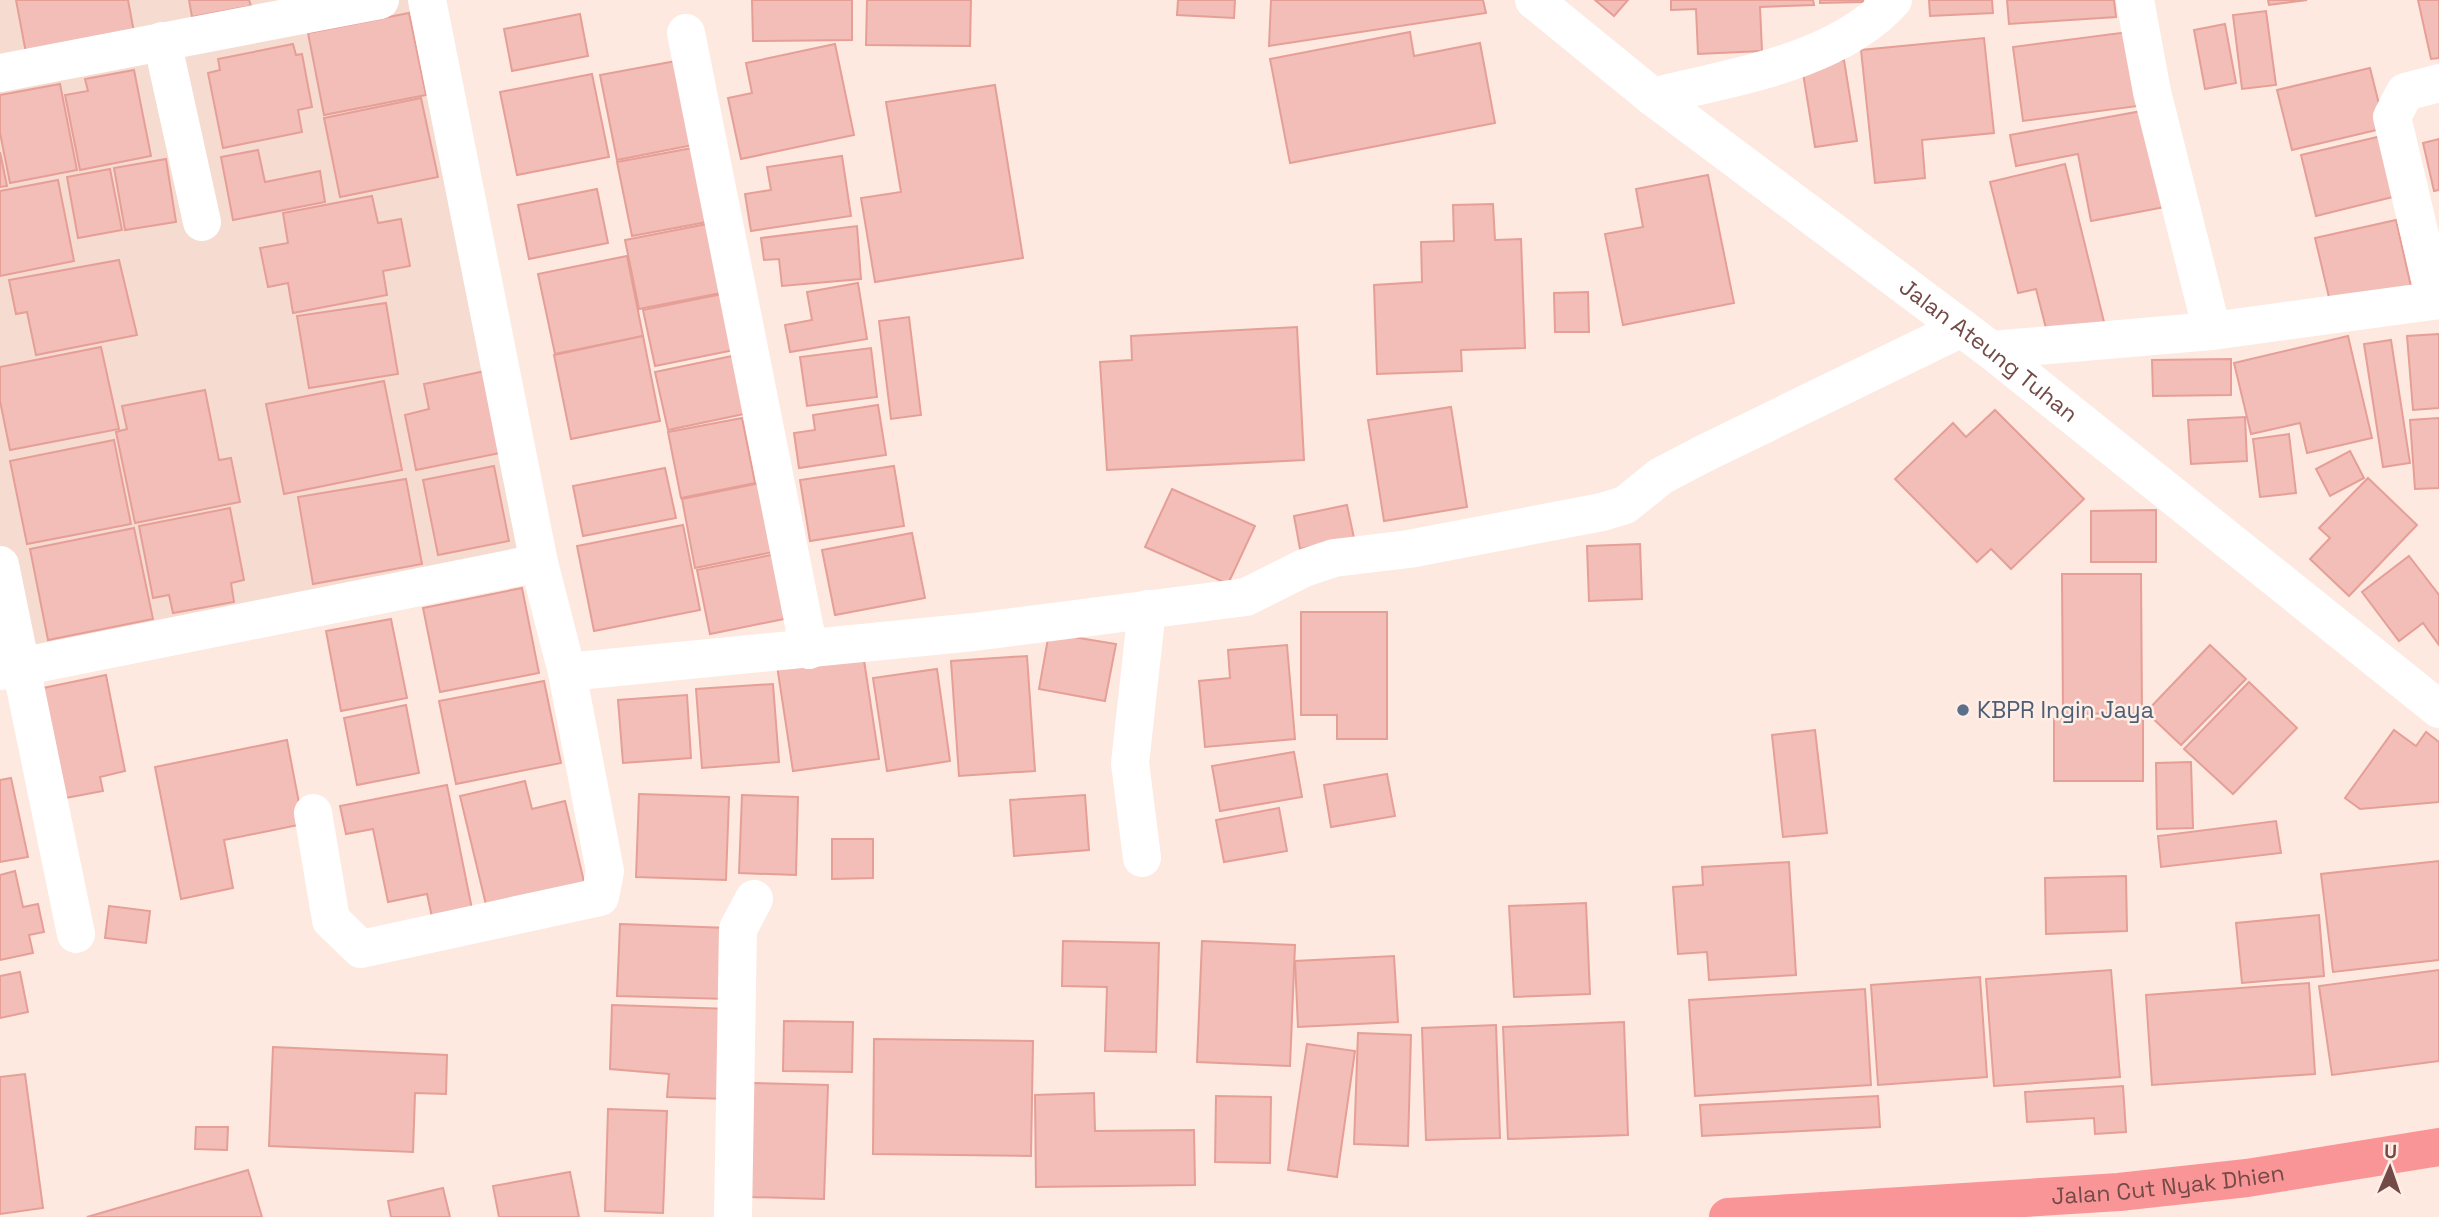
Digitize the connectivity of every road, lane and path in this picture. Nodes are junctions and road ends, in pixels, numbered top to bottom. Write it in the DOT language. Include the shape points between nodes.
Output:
graph roads {
  1 [pos="380,0"];
  2 [pos="427,0"];
  3 [pos="1534,0"];
  4 [pos="1893,0"];
  5 [pos="2134,0"];
  6 [pos="686,33"];
  7 [pos="162,41"];
  8 [pos="0,72"];
  9 [pos="2439,83"];
  10 [pos="1653,97"];
  11 [pos="202,222"];
  12 [pos="2437,299"];
  13 [pos="2212,331"];
  14 [pos="1976,339"];
  15 [pos="539,563"];
  16 [pos="0,565"];
  17 [pos="1147,609"];
  18 [pos="809,650"];
  19 [pos="10,669"];
  20 [pos="568,672"];
  21 [pos="2439,709"];
  22 [pos="313,813"];
  23 [pos="1142,858"];
  24 [pos="754,899"];
  25 [pos="76,934"];
  26 [pos="2439,1147"];
  27 [pos="2119,1205"];
  28 [pos="733,1217"];
  29 [pos="1728,1217"];
  1 -- 7 [label="street"];
  2 -- 15 [label="street"];
  3 -- 10 [label="street, Jalan Ateung Tuhan"];
  4 -- 10 [label="street" via="1846,38 1795,61"];
  5 -- 13 [label="street" via="2152,92"];
  6 -- 18 [label="street"];
  7 -- 8 [label="street"];
  7 -- 11 [label="street"];
  9 -- 12 [label="street" via="2404,93 2392,117"];
  10 -- 14 [label="street, Jalan Ateung Tuhan"];
  12 -- 13 [label="street"];
  13 -- 14 [label="street"];
  14 -- 17 [label="street" via="1661,476 1625,505 1409,550 1334,558 1246,597"];
  14 -- 21 [label="street, Jalan Ateung Tuhan"];
  15 -- 19 [label="street"];
  15 -- 20 [label="street"];
  16 -- 19 [label="street"];
  17 -- 18 [label="street"];
  17 -- 23 [label="street" via="1130,763"];
  18 -- 20 [label="street"];
  19 -- 25 [label="street"];
  20 -- 22 [label="street" via="605,871 600,897 361,949 331,920"];
  24 -- 28 [label="street" via="738,929"];
  26 -- 27 [label="highway, Jalan Cut Nyak Dhien" via="2247,1178"];
  27 -- 29 [label="highway, Jalan Cut Nyak Dhien"];
}
